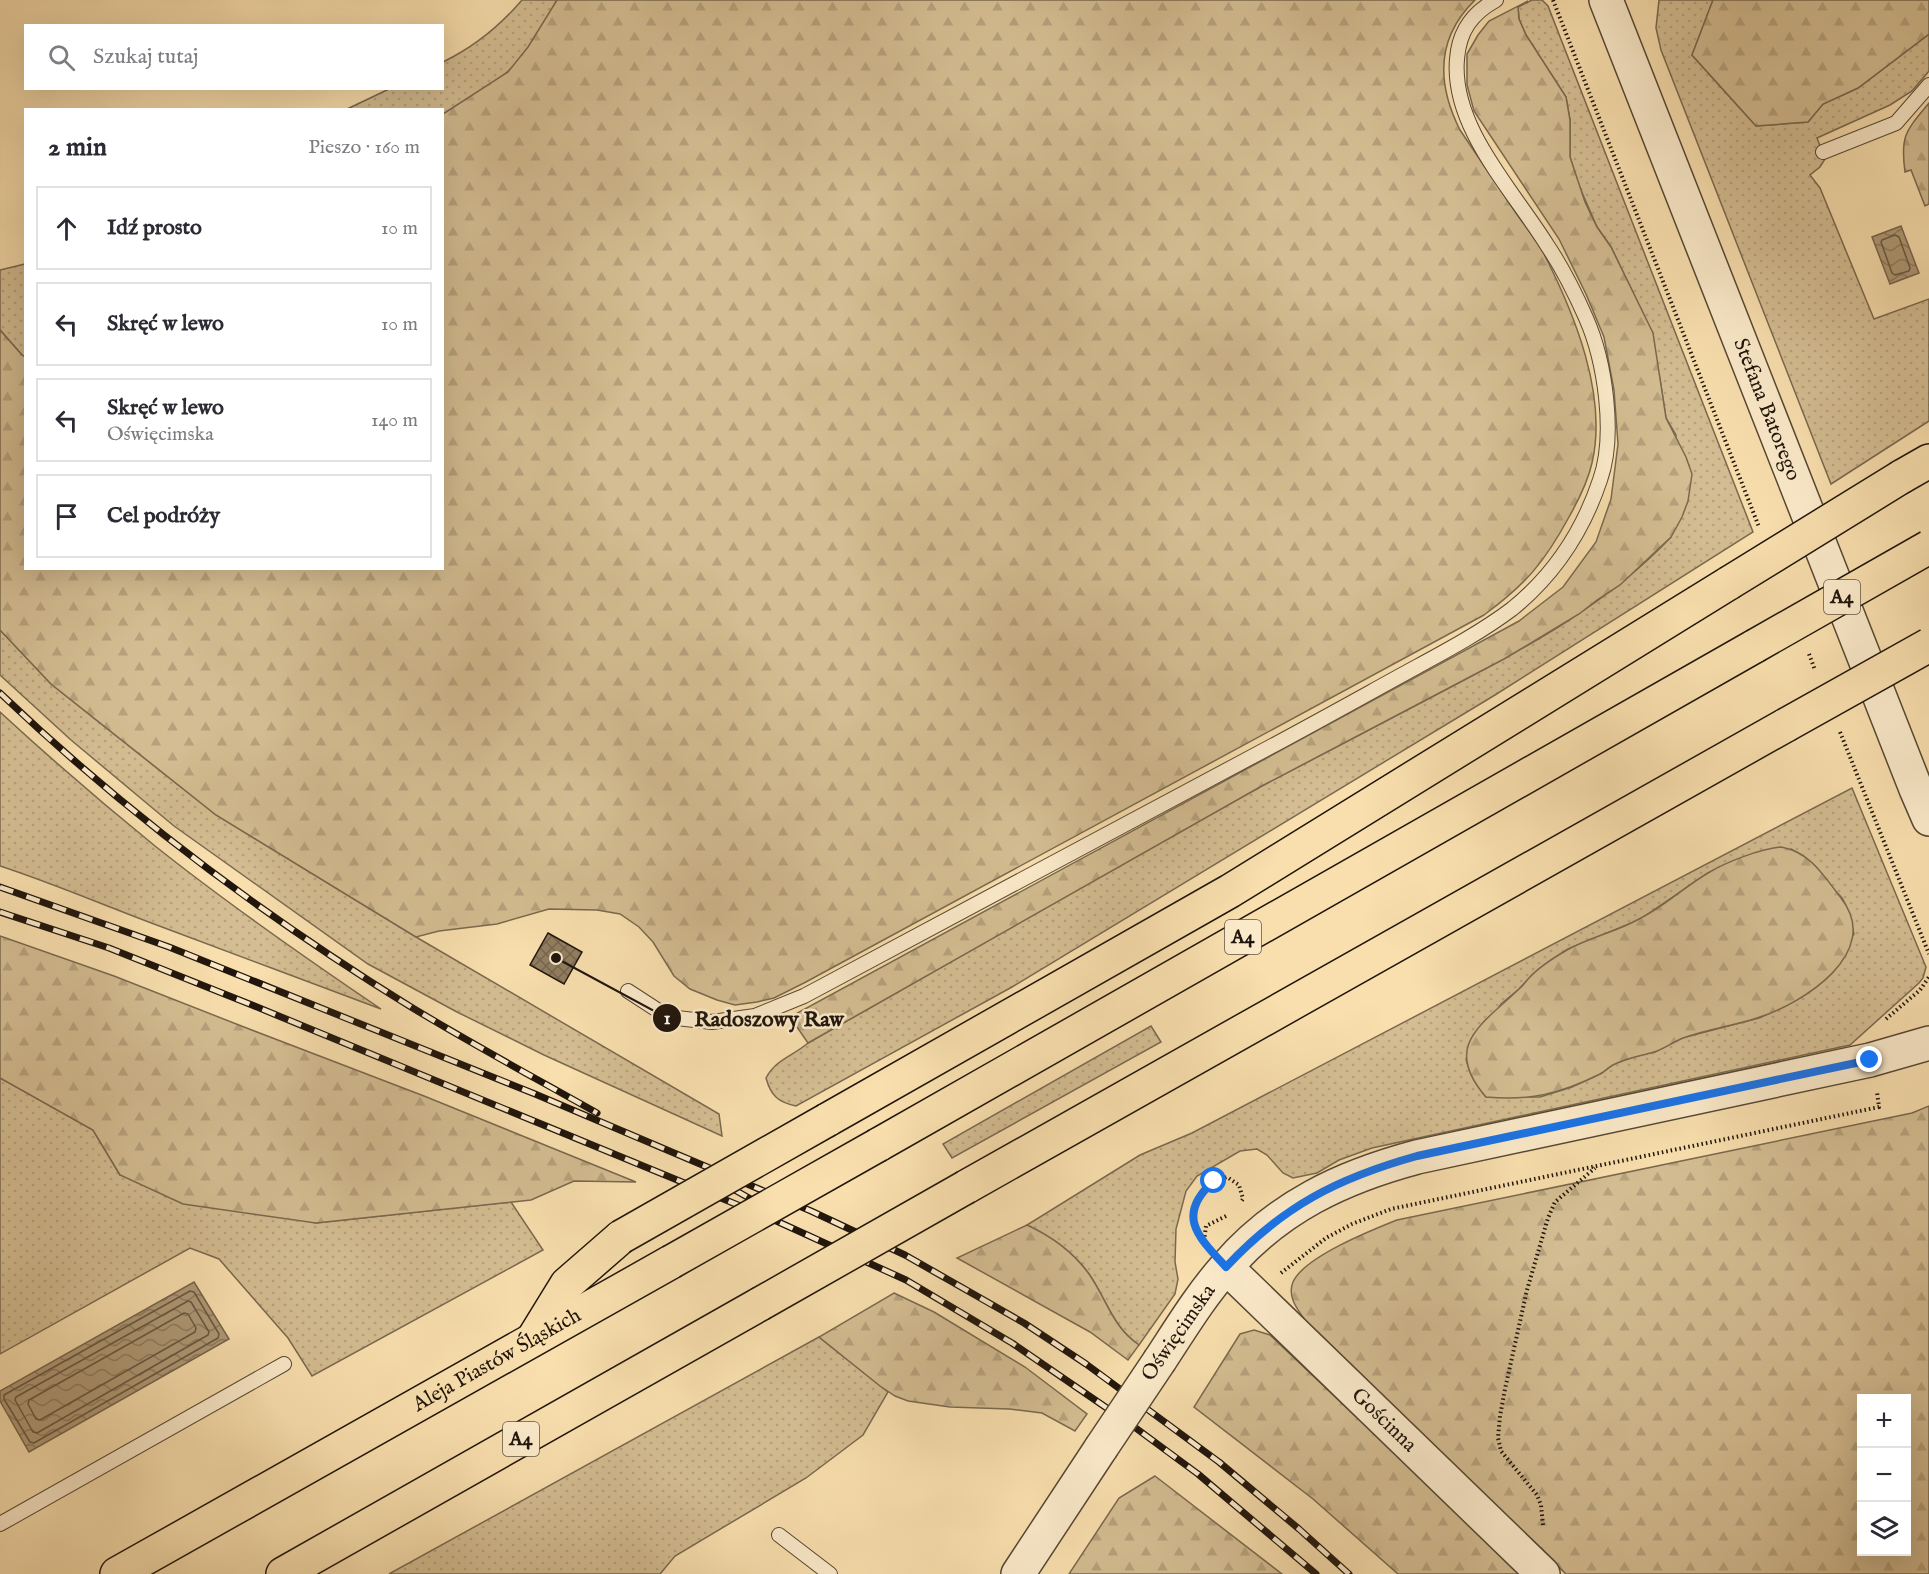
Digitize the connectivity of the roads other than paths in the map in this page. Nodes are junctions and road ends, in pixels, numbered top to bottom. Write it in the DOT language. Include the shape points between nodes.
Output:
graph roads {
  1 [pos="1496,0"];
  2 [pos="1606,0"];
  3 [pos="1929,85"];
  4 [pos="1823,153"];
  5 [pos="1915,469"];
  6 [pos="1929,547"];
  7 [pos="1929,645"];
  8 [pos="1929,819"];
  9 [pos="628,991"];
  10 [pos="1929,1043"];
  11 [pos="1226,1267"];
  12 [pos="532,1340"];
  13 [pos="284,1364"];
  14 [pos="0,1524"];
  15 [pos="778,1535"];
  16 [pos="117,1574"];
  17 [pos="283,1574"];
  18 [pos="830,1574"];
  19 [pos="1018,1574"];
  20 [pos="1543,1574"];
  1 -- 9 [label="lane" via="1464,26 1455,76 1463,108 1487,157 1549,248 1588,321 1608,410 1601,478 1578,533 1561,561 1513,608 1472,636 804,996 754,1016 712,1022 668,1017"];
  2 -- 8 [label="street, Stefana Batorego"];
  3 -- 4 [label="lane" via="1896,123"];
  5 -- 12 [label="highway, bridge" via="1230,891 621,1237 567,1284"];
  6 -- 12 [label="highway, Aleja Piastów Śląskich / A4, bridge"];
  7 -- 17 [label="highway, A4, bridge"];
  10 -- 11 [label="street, Oświęcimska" via="1870,1060 1417,1156 1373,1169 1286,1213"];
  11 -- 19 [label="street, Oświęcimska, bridge"];
  11 -- 20 [label="street, Gościnna"];
  12 -- 16 [label="highway, Aleja Piastów Śląskich / A4"];
  13 -- 14 [label="lane"];
  15 -- 18 [label="lane"];
}
